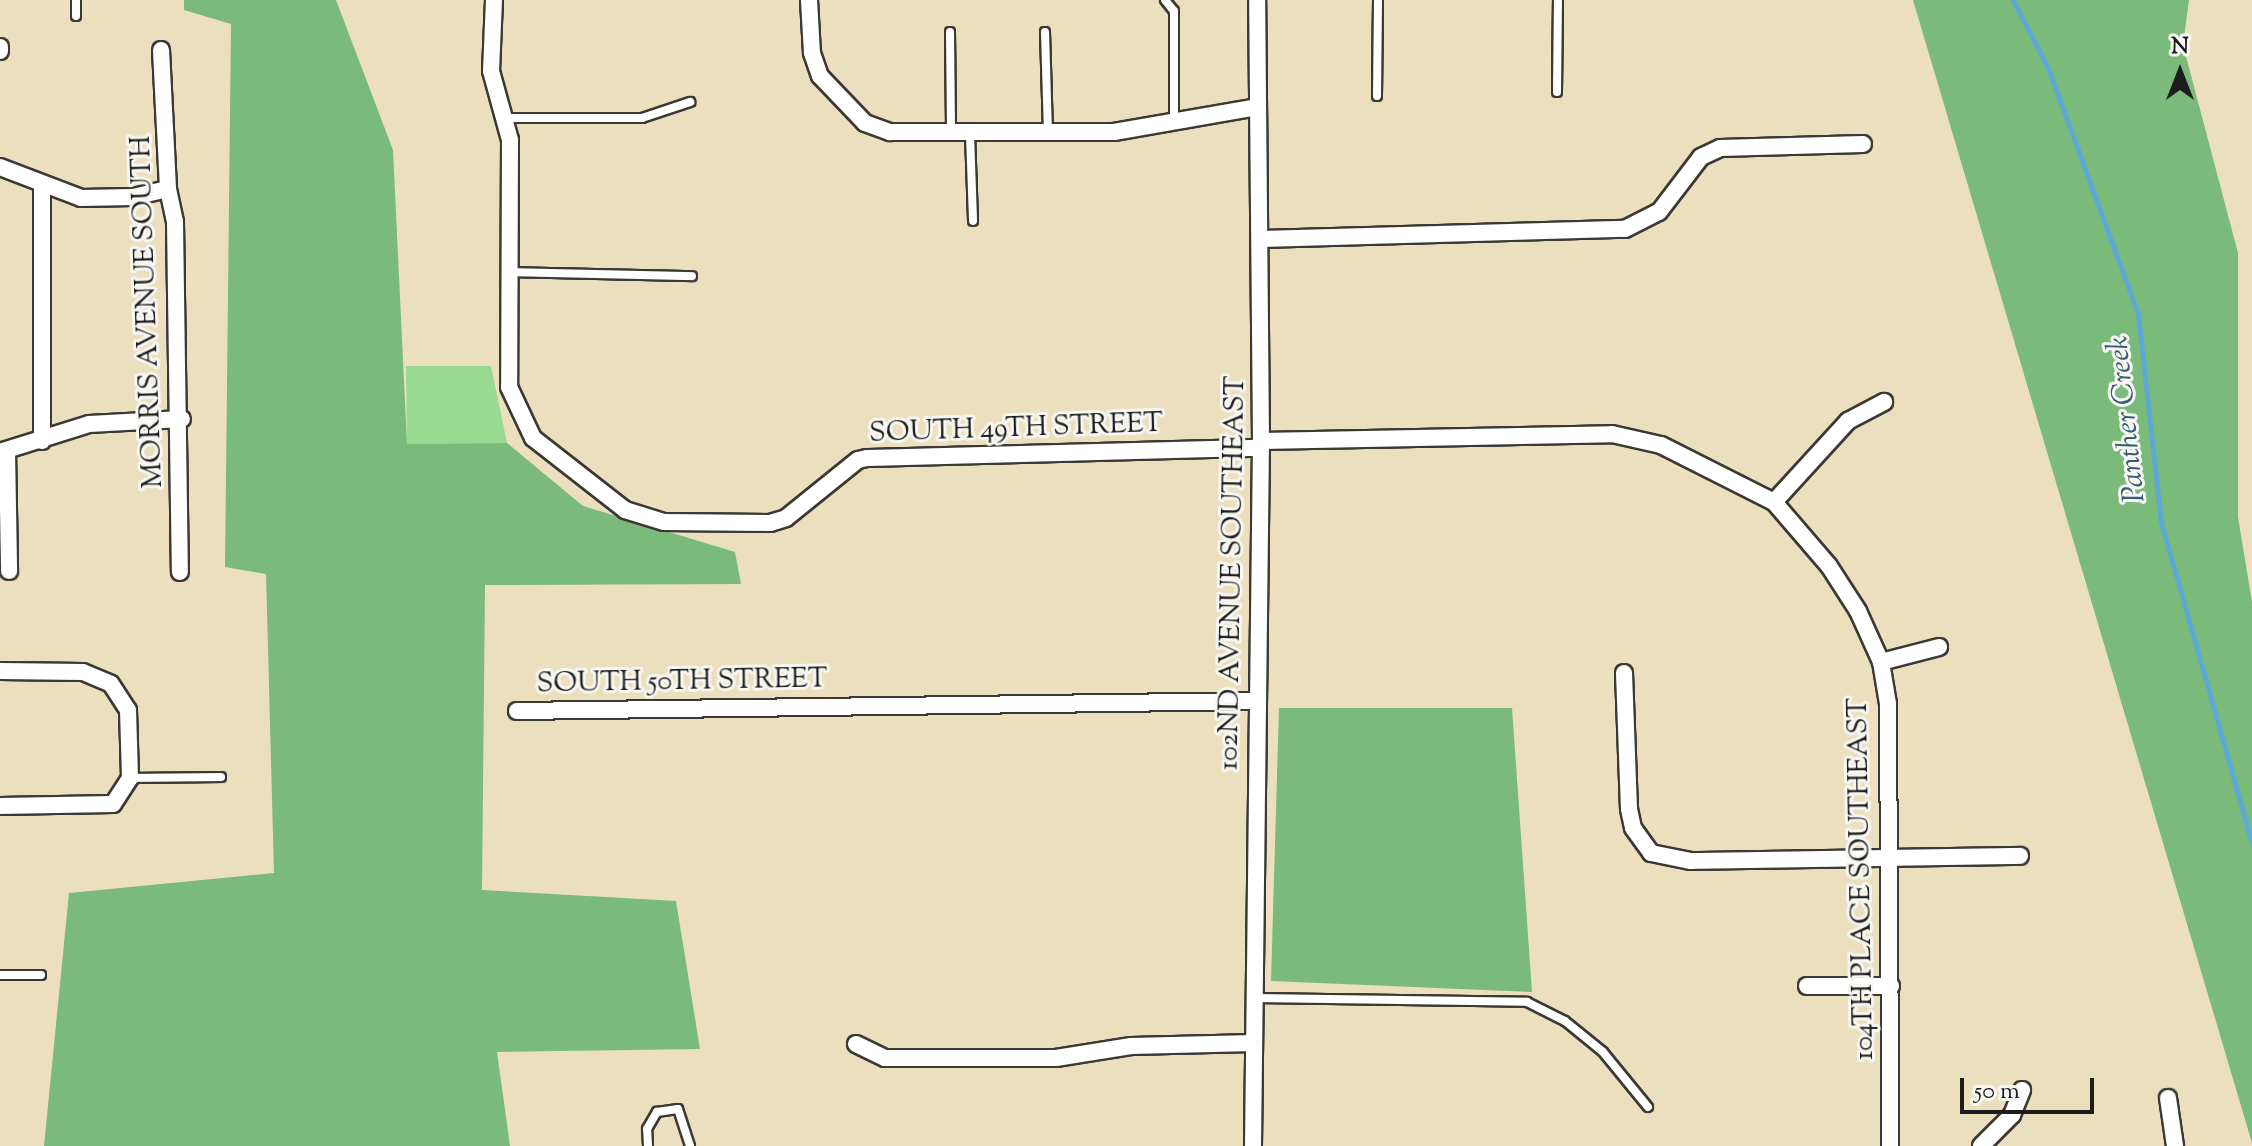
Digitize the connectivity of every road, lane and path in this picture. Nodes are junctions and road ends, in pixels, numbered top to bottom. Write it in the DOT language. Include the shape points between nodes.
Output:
graph roads {
  1 [pos="76,0"];
  2 [pos="494,0"];
  3 [pos="809,0"];
  4 [pos="1165,0"];
  5 [pos="1257,0"];
  6 [pos="1378,0"];
  7 [pos="1558,0"];
  8 [pos="76,16"];
  9 [pos="950,32"];
  10 [pos="1045,32"];
  11 [pos="161,50"];
  12 [pos="1557,92"];
  13 [pos="1377,96"];
  14 [pos="690,102"];
  15 [pos="1257,107"];
  16 [pos="505,118"];
  17 [pos="1174,125"];
  18 [pos="1048,133"];
  19 [pos="951,134"];
  20 [pos="970,134"];
  21 [pos="1863,144"];
  22 [pos="0,167"];
  23 [pos="42,186"];
  24 [pos="168,189"];
  25 [pos="973,221"];
  26 [pos="1261,239"];
  27 [pos="509,272"];
  28 [pos="692,276"];
  29 [pos="1884,402"];
  30 [pos="182,419"];
  31 [pos="42,441"];
  32 [pos="1261,444"];
  33 [pos="3,452"];
  34 [pos="1774,502"];
  35 [pos="9,571"];
  36 [pos="180,572"];
  37 [pos="1939,647"];
  38 [pos="1881,662"];
  39 [pos="0,671"];
  40 [pos="1624,673"];
  41 [pos="1258,701"];
  42 [pos="517,711"];
  43 [pos="221,777"];
  44 [pos="127,785"];
  45 [pos="0,806"];
  46 [pos="2020,856"];
  47 [pos="1891,860"];
  48 [pos="0,975"];
  49 [pos="41,975"];
  50 [pos="1807,986"];
  51 [pos="1891,986"];
  52 [pos="1254,998"];
  53 [pos="1254,1043"];
  54 [pos="856,1044"];
  55 [pos="2022,1090"];
  56 [pos="2168,1098"];
  57 [pos="1648,1107"];
  58 [pos="648,1146"];
  59 [pos="690,1146"];
  60 [pos="1253,1146"];
  61 [pos="1890,1146"];
  62 [pos="1981,1146"];
  63 [pos="2175,1146"];
  1 -- 8 [label="lane"];
  2 -- 16 [label="street" via="491,71"];
  3 -- 19 [label="street" via="812,53 820,76 865,123 890,132"];
  4 -- 17 [label="lane" via="1174,11"];
  5 -- 15 [label="street, 102ND AVENUE SOUTHEAST"];
  6 -- 13 [label="lane"];
  7 -- 12 [label="lane"];
  9 -- 19 [label="lane"];
  10 -- 18 [label="lane"];
  11 -- 24 [label="street, MORRIS AVENUE SOUTH"];
  14 -- 16 [label="lane" via="642,118"];
  15 -- 17 [label="street"];
  15 -- 26 [label="street, 102ND AVENUE SOUTHEAST"];
  16 -- 27 [label="street" via="510,140"];
  17 -- 18 [label="street"];
  18 -- 20 [label="street"];
  19 -- 20 [label="street"];
  20 -- 25 [label="lane"];
  21 -- 26 [label="street" via="1720,148 1701,157 1659,212 1625,229"];
  22 -- 23 [label="street"];
  23 -- 24 [label="street" via="81,198 133,197"];
  23 -- 31 [label="street"];
  24 -- 30 [label="street, MORRIS AVENUE SOUTH" via="175,222 174,406"];
  26 -- 32 [label="street, 102ND AVENUE SOUTHEAST"];
  27 -- 28 [label="lane"];
  27 -- 32 [label="street, SOUTH 49TH STREET" via="509,387 533,438 625,510 664,522 786,518 867,458"];
  29 -- 34 [label="street" via="1848,421"];
  30 -- 31 [label="street" via="121,419"];
  30 -- 36 [label="street, MORRIS AVENUE SOUTH"];
  31 -- 33 [label="street"];
  32 -- 34 [label="street, SOUTH 49TH STREET" via="1612,434 1661,445"];
  32 -- 41 [label="street, 102ND AVENUE SOUTHEAST"];
  33 -- 35 [label="street"];
  34 -- 38 [label="street, 104TH PLACE SOUTHEAST" via="1829,566 1858,611"];
  37 -- 38 [label="street"];
  38 -- 47 [label="street, 104TH PLACE SOUTHEAST" via="1891,750"];
  39 -- 44 [label="street" via="83,672 111,684 128,710"];
  40 -- 47 [label="street" via="1629,809 1633,828 1651,853 1691,861"];
  41 -- 42 [label="street, SOUTH 50TH STREET"];
  41 -- 52 [label="street, 102ND AVENUE SOUTHEAST"];
  43 -- 44 [label="lane"];
  44 -- 45 [label="street" via="113,804"];
  46 -- 47 [label="street"];
  47 -- 51 [label="street, 104TH PLACE SOUTHEAST"];
  48 -- 49 [label="lane"];
  50 -- 51 [label="street"];
  51 -- 61 [label="street, 104TH PLACE SOUTHEAST"];
  52 -- 53 [label="street, 102ND AVENUE SOUTHEAST"];
  52 -- 57 [label="lane" via="1527,1002 1565,1021 1603,1052"];
  53 -- 54 [label="street" via="1131,1046 1056,1058 885,1058"];
  53 -- 60 [label="street, 102ND AVENUE SOUTHEAST"];
  55 -- 62 [label="street" via="2012,1115"];
  56 -- 63 [label="street"];
  58 -- 59 [label="lane" via="647,1129 657,1112 678,1109"];
}
